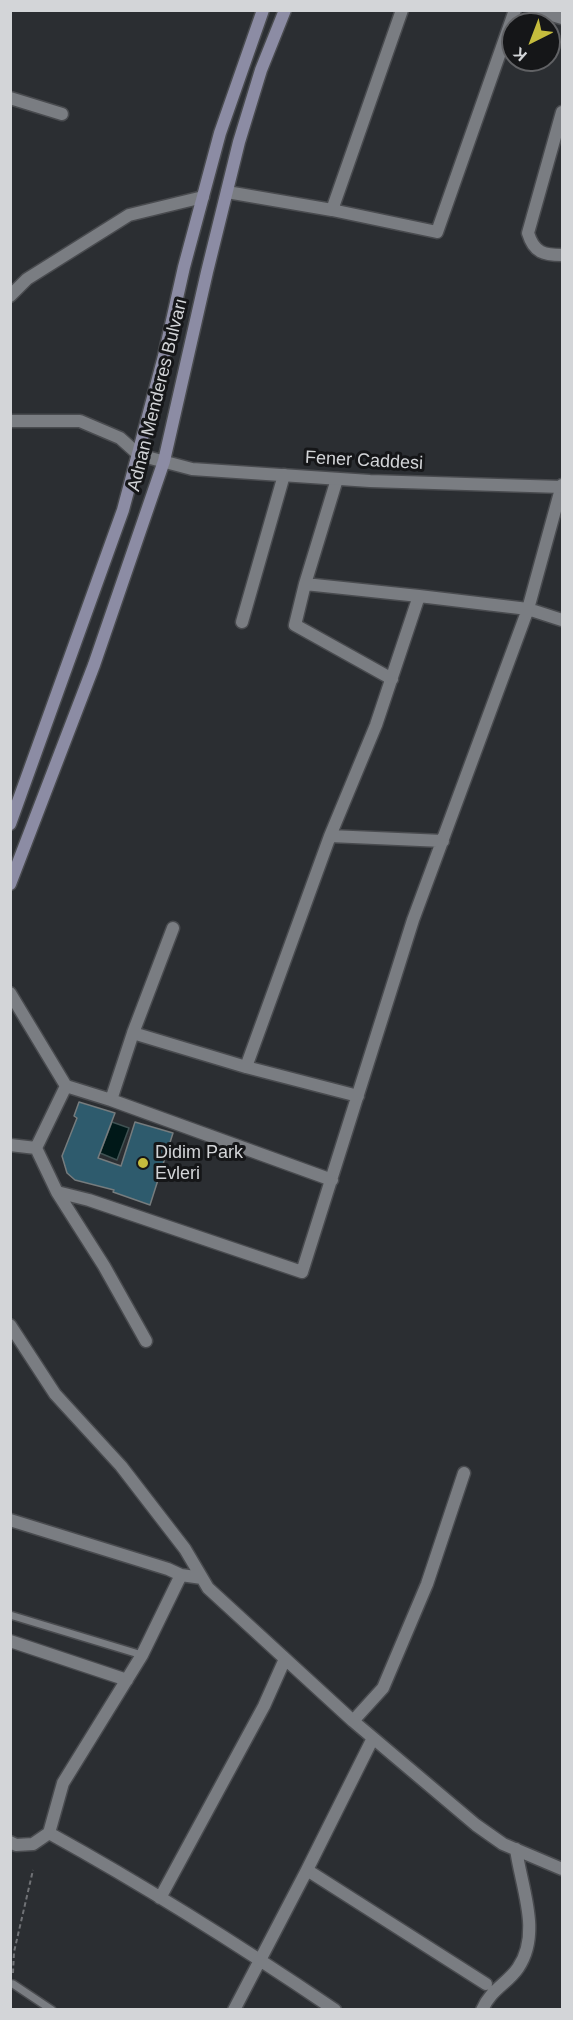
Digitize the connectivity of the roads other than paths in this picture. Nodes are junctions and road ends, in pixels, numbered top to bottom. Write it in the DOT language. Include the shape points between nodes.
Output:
graph roads {
  1 [pos="263,10"];
  2 [pos="285,10"];
  3 [pos="402,10"];
  4 [pos="515,10"];
  5 [pos="535,10"];
  6 [pos="562,18"];
  7 [pos="10,98"];
  8 [pos="562,112"];
  9 [pos="62,114"];
  10 [pos="227,192"];
  11 [pos="202,197"];
  12 [pos="332,210"];
  13 [pos="562,255"];
  14 [pos="10,296"];
  15 [pos="10,421"];
  16 [pos="139,455"];
  17 [pos="164,461"];
  18 [pos="284,475"];
  19 [pos="336,478"];
  20 [pos="562,486"];
  21 [pos="305,584"];
  22 [pos="419,596"];
  23 [pos="528,609"];
  24 [pos="562,620"];
  25 [pos="242,622"];
  26 [pos="393,679"];
  27 [pos="10,824"];
  28 [pos="330,836"];
  29 [pos="443,841"];
  30 [pos="10,884"];
  31 [pos="173,928"];
  32 [pos="10,993"];
  33 [pos="133,1034"];
  34 [pos="246,1067"];
  35 [pos="66,1086"];
  36 [pos="358,1096"];
  37 [pos="111,1100"];
  38 [pos="10,1145"];
  39 [pos="36,1148"];
  40 [pos="332,1180"];
  41 [pos="57,1192"];
  42 [pos="10,1325"];
  43 [pos="146,1341"];
  44 [pos="464,1473"];
  45 [pos="10,1520"];
  46 [pos="181,1575"];
  47 [pos="202,1578"];
  48 [pos="10,1615"];
  49 [pos="10,1641"];
  50 [pos="142,1655"];
  51 [pos="285,1659"];
  52 [pos="127,1680"];
  53 [pos="353,1720"];
  54 [pos="373,1738"];
  55 [pos="49,1833"];
  56 [pos="10,1842"];
  57 [pos="516,1850"];
  58 [pos="562,1869"];
  59 [pos="307,1870"];
  60 [pos="160,1898"];
  61 [pos="261,1959"];
  62 [pos="13,1984"];
  63 [pos="486,1984"];
  64 [pos="52,2010"];
  65 [pos="234,2010"];
  66 [pos="335,2010"];
  67 [pos="482,2010"];
  1 -- 11 [label="main road, Adnan Menderes Bulvarı"];
  2 -- 10 [label="main road, Adnan Menderes Bulvarı" via="261,70"];
  3 -- 12 [label="street"];
  4 -- 12 [label="street" via="437,232"];
  5 -- 6 [label="street"];
  7 -- 9 [label="street"];
  8 -- 13 [label="street" via="528,233 541,252"];
  10 -- 12 [label="street"];
  10 -- 17 [label="main road, Adnan Menderes Bulvarı"];
  11 -- 14 [label="street" via="129,215 27,279"];
  11 -- 16 [label="main road, Adnan Menderes Bulvarı"];
  15 -- 16 [label="street" via="80,421 120,438"];
  16 -- 17 [label="street, Fener Caddesi"];
  16 -- 27 [label="main road, Adnan Menderes Bulvarı" via="123,510"];
  17 -- 18 [label="street, Fener Caddesi" via="192,469"];
  17 -- 30 [label="main road, Adnan Menderes Bulvarı" via="94,665"];
  18 -- 19 [label="street, Fener Caddesi"];
  18 -- 25 [label="street"];
  19 -- 20 [label="street, Fener Caddesi"];
  19 -- 21 [label="street"];
  20 -- 23 [label="street"];
  21 -- 22 [label="street"];
  21 -- 26 [label="street" via="295,625"];
  22 -- 23 [label="street"];
  22 -- 26 [label="street"];
  23 -- 24 [label="street"];
  23 -- 29 [label="street"];
  26 -- 28 [label="street"];
  28 -- 29 [label="street"];
  28 -- 34 [label="street"];
  29 -- 36 [label="street" via="413,920"];
  31 -- 33 [label="street"];
  32 -- 35 [label="street"];
  33 -- 34 [label="street"];
  33 -- 37 [label="street"];
  34 -- 36 [label="street"];
  35 -- 37 [label="street"];
  35 -- 39 [label="street"];
  36 -- 40 [label="street"];
  37 -- 40 [label="street"];
  38 -- 39 [label="street"];
  39 -- 41 [label="street"];
  40 -- 41 [label="street" via="302,1272"];
  41 -- 43 [label="street"];
  42 -- 47 [label="street" via="55,1394 121,1466 185,1549"];
  44 -- 53 [label="street" via="427,1584 383,1688"];
  45 -- 46 [label="street"];
  46 -- 47 [label="street"];
  46 -- 50 [label="street"];
  47 -- 51 [label="street"];
  48 -- 50 [label="lane"];
  49 -- 52 [label="street"];
  50 -- 52 [label="street"];
  51 -- 53 [label="street"];
  51 -- 60 [label="street" via="264,1706"];
  52 -- 55 [label="street" via="63,1783"];
  53 -- 54 [label="street"];
  54 -- 57 [label="street" via="476,1825"];
  54 -- 59 [label="street"];
  55 -- 56 [label="street" via="33,1844"];
  55 -- 60 [label="street"];
  57 -- 58 [label="street"];
  57 -- 67 [label="street" via="529,1917 528,1944 517,1970 494,1990"];
  59 -- 61 [label="street"];
  59 -- 63 [label="street"];
  60 -- 61 [label="street"];
  61 -- 65 [label="street"];
  61 -- 66 [label="street"];
  62 -- 64 [label="lane"];
}
